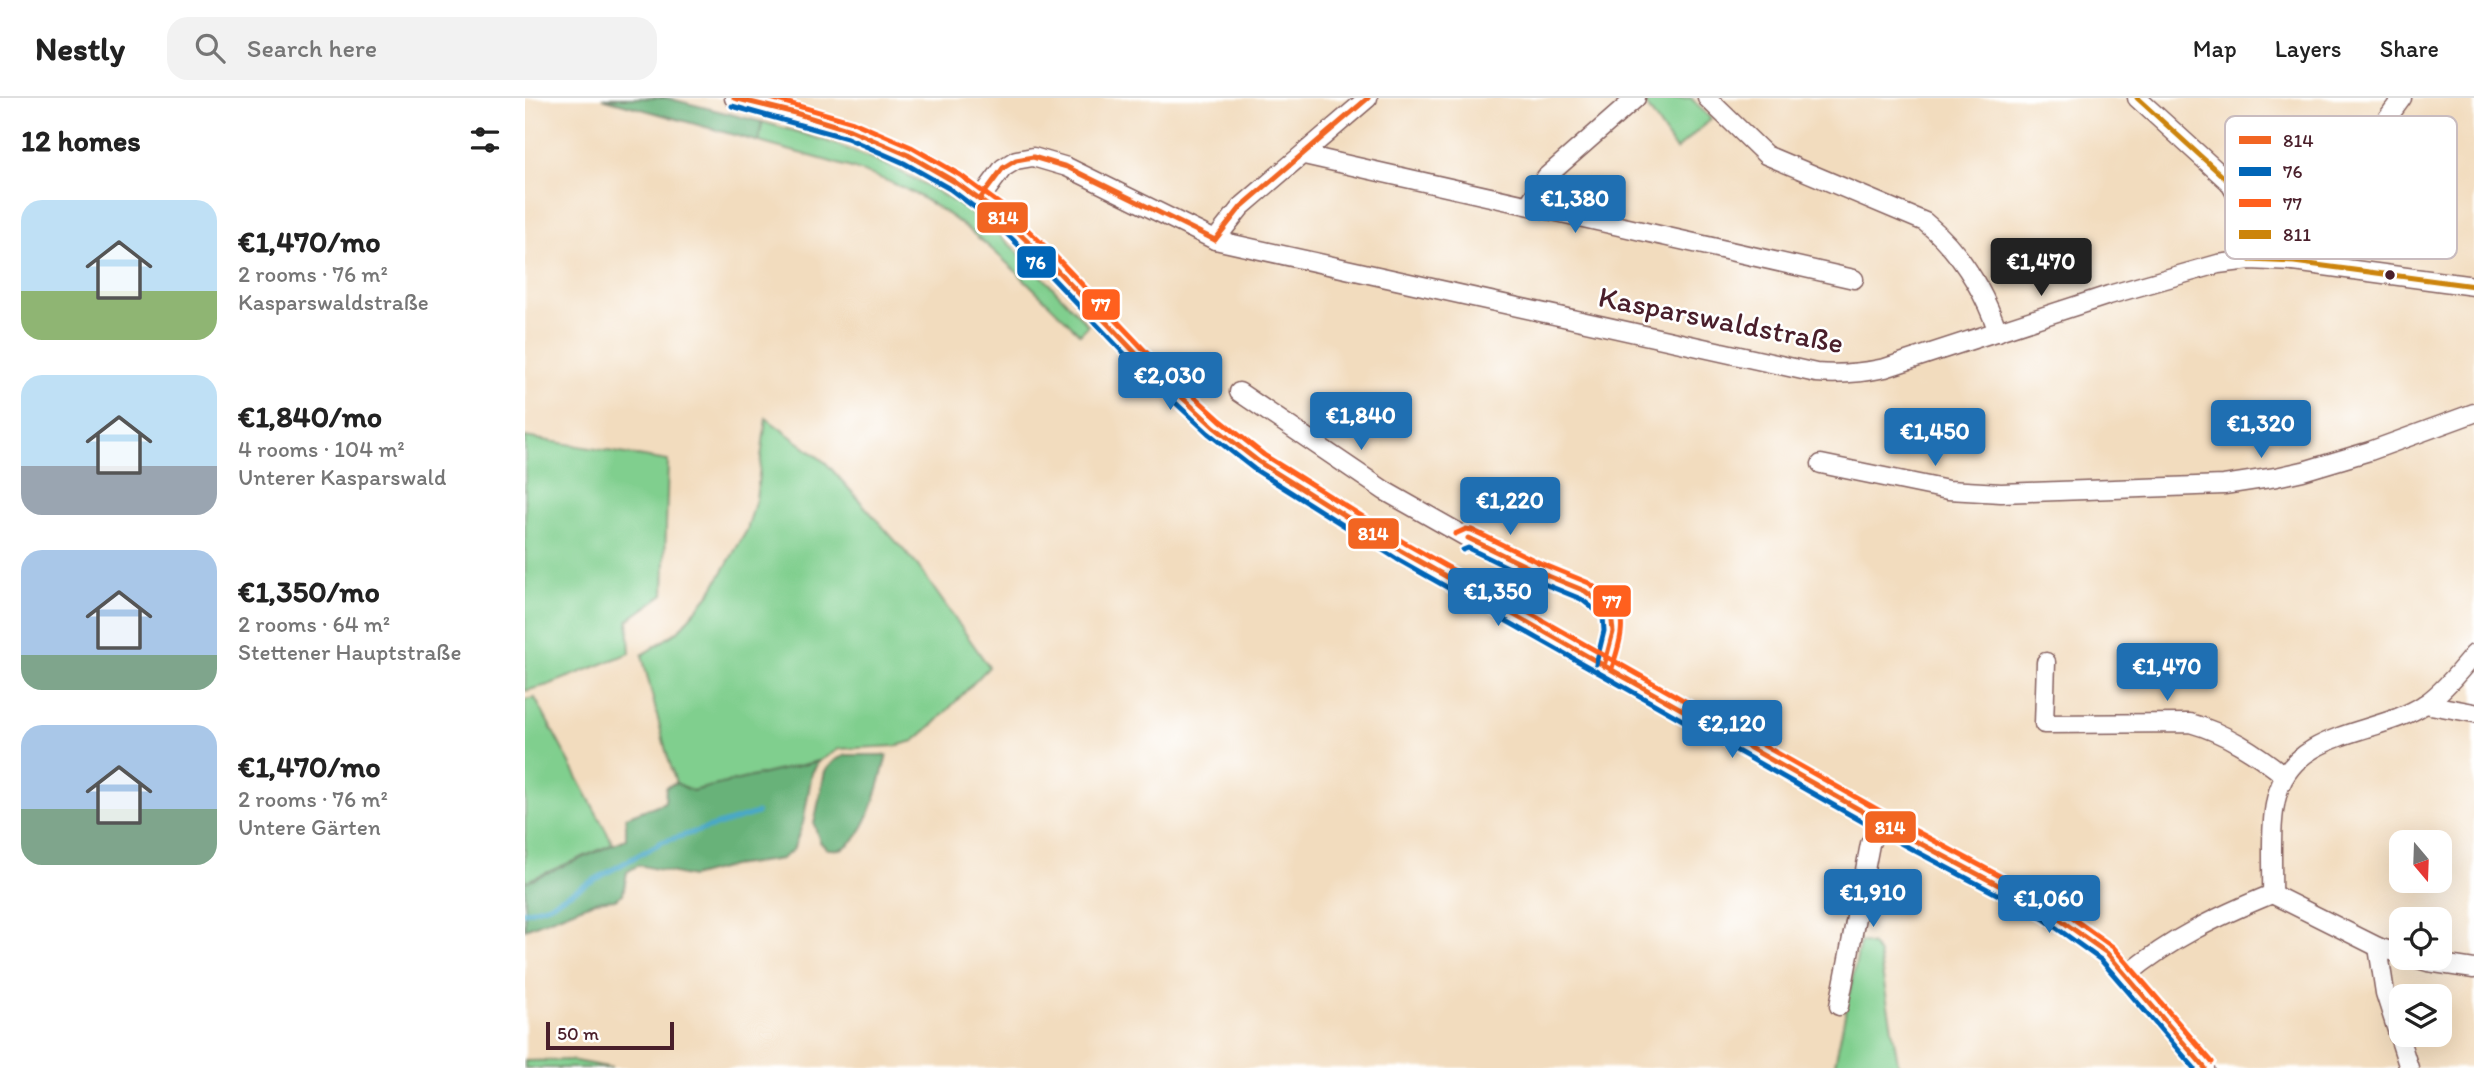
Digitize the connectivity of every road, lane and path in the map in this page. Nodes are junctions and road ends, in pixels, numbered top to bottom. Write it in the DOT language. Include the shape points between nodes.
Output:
graph roads {
  1 [pos="734,98"];
  2 [pos="1368,98"];
  3 [pos="1636,98"];
  4 [pos="1707,98"];
  5 [pos="2137,98"];
  6 [pos="2402,98"];
  7 [pos="2389,116"];
  8 [pos="1304,155"];
  9 [pos="2225,178"];
  10 [pos="980,199"];
  11 [pos="1528,205"];
  12 [pos="1216,240"];
  13 [pos="2295,259"];
  14 [pos="2250,260"];
  15 [pos="2294,262"];
  16 [pos="1854,279"];
  17 [pos="2474,286"];
  18 [pos="1998,332"];
  19 [pos="1239,392"];
  20 [pos="2474,413"];
  21 [pos="1821,464"];
  22 [pos="2474,654"];
  23 [pos="2046,662"];
  24 [pos="1604,666"];
  25 [pos="2425,704"];
  26 [pos="2474,713"];
  27 [pos="2285,776"];
  28 [pos="1879,820"];
  29 [pos="2271,894"];
  30 [pos="2378,947"];
  31 [pos="2389,950"];
  32 [pos="2452,965"];
  33 [pos="2474,969"];
  34 [pos="2127,975"];
  35 [pos="1839,1006"];
  36 [pos="2201,1067"];
  37 [pos="2409,1068"];
  1 -- 10 [label="street" via="850,130 908,155"];
  2 -- 8 [label="street"];
  3 -- 11 [label="street" via="1546,177"];
  4 -- 18 [label="street" via="1766,155 1925,222 1969,270"];
  5 -- 9 [label="street"];
  6 -- 7 [label="street"];
  8 -- 11 [label="street"];
  8 -- 12 [label="street" via="1241,207"];
  10 -- 12 [label="street, Kasparswaldstraße" via="1003,168 1016,159 1033,157 1067,167"];
  10 -- 24 [label="street" via="1048,261 1153,370 1259,463 1401,551"];
  11 -- 16 [label="street"];
  12 -- 18 [label="street, Kasparswaldstraße" via="1817,373 1858,374 1885,368"];
  13 -- 15 [label="street"];
  14 -- 15 [label="street, Kasparswaldstraße"];
  14 -- 18 [label="street, Kasparswaldstraße" via="2189,271"];
  15 -- 17 [label="street, Kasparswaldstraße"];
  19 -- 24 [label="street" via="1397,498 1468,538 1585,591 1611,611 1613,632"];
  20 -- 21 [label="street" via="2303,471 2224,485 2001,493 1948,490"];
  22 -- 25 [label="street"];
  23 -- 27 [label="street" via="2044,724 2190,723 2229,737"];
  24 -- 28 [label="street"];
  25 -- 26 [label="street"];
  25 -- 27 [label="street" via="2319,745"];
  27 -- 29 [label="street" via="2274,814"];
  28 -- 34 [label="street" via="2049,912 2107,953"];
  28 -- 35 [label="street" via="1870,844"];
  29 -- 30 [label="street"];
  29 -- 34 [label="street" via="2211,919"];
  30 -- 31 [label="street"];
  30 -- 37 [label="street" via="2385,993"];
  32 -- 33 [label="street"];
  34 -- 36 [label="street"];
}
